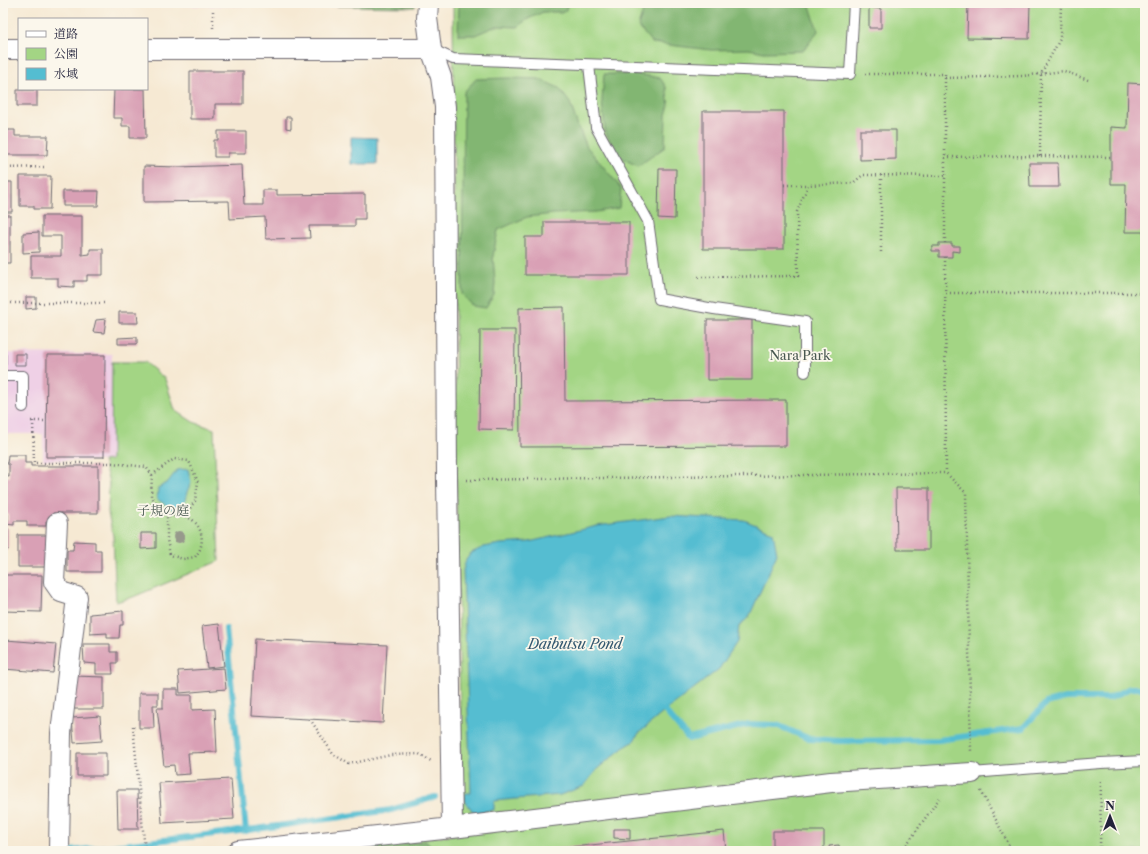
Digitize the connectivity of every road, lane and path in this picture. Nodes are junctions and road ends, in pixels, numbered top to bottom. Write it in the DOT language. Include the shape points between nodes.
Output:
graph roads {
  1 [pos="428,3"];
  2 [pos="854,3"];
  3 [pos="1060,3"];
  4 [pos="3,49"];
  5 [pos="18,49"];
  6 [pos="148,49"];
  7 [pos="431,49"];
  8 [pos="589,65"];
  9 [pos="850,74"];
  10 [pos="1042,74"];
  11 [pos="945,78"];
  12 [pos="1088,80"];
  13 [pos="1040,156"];
  14 [pos="945,157"];
  15 [pos="1111,157"];
  16 [pos="46,167"];
  17 [pos="3,168"];
  18 [pos="881,175"];
  19 [pos="945,176"];
  20 [pos="784,184"];
  21 [pos="808,185"];
  22 [pos="945,243"];
  23 [pos="882,252"];
  24 [pos="945,257"];
  25 [pos="698,277"];
  26 [pos="946,293"];
  27 [pos="1145,293"];
  28 [pos="3,303"];
  29 [pos="105,303"];
  30 [pos="805,372"];
  31 [pos="3,376"];
  32 [pos="23,406"];
  33 [pos="47,421"];
  34 [pos="946,473"];
  35 [pos="152,475"];
  36 [pos="447,480"];
  37 [pos="185,516"];
  38 [pos="167,517"];
  39 [pos="57,523"];
  40 [pos="310,719"];
  41 [pos="133,726"];
  42 [pos="971,750"];
  43 [pos="1145,761"];
  44 [pos="1101,763"];
  45 [pos="451,772"];
  46 [pos="972,773"];
  47 [pos="941,796"];
  48 [pos="452,828"];
  49 [pos="59,851"];
  50 [pos="145,851"];
  51 [pos="238,851"];
  52 [pos="902,851"];
  53 [pos="1012,851"];
  54 [pos="1100,851"];
  1 -- 7 [label="street"];
  2 -- 9 [label="lane"];
  3 -- 10 [label="path" via="1060,39"];
  4 -- 5 [label="street"];
  6 -- 7 [label="street"];
  7 -- 8 [label="lane" via="453,59"];
  7 -- 36 [label="street" via="441,77 445,107"];
  8 -- 9 [label="lane"];
  8 -- 30 [label="lane" via="596,127 648,221 658,299 805,322"];
  9 -- 11 [label="path" via="945,74"];
  10 -- 11 [label="path"];
  10 -- 12 [label="path" via="1064,71"];
  10 -- 13 [label="path"];
  11 -- 14 [label="path"];
  13 -- 14 [label="path"];
  13 -- 15 [label="path"];
  14 -- 19 [label="path"];
  16 -- 17 [label="path"];
  18 -- 19 [label="path"];
  18 -- 21 [label="path" via="863,175 853,184"];
  18 -- 23 [label="path"];
  19 -- 22 [label="path"];
  20 -- 21 [label="path"];
  21 -- 25 [label="path" via="797,212 798,276"];
  24 -- 26 [label="path"];
  26 -- 27 [label="path"];
  26 -- 34 [label="path"];
  28 -- 29 [label="path"];
  31 -- 32 [label="lane" via="23,376"];
  33 -- 35 [label="path" via="32,421 34,463 112,463 146,467"];
  34 -- 36 [label="path"];
  34 -- 42 [label="path" via="966,493"];
  35 -- 37 [label="path" via="174,459 189,460 198,482 195,501"];
  35 -- 38 [label="path" via="151,496"];
  36 -- 45 [label="street"];
  37 -- 38 [label="path"];
  37 -- 38 [label="path" via="191,518 198,526 202,536 195,557 183,559 170,554"];
  39 -- 49 [label="street" via="54,582 61,592 77,597 61,733"];
  40 -- 45 [label="path" via="333,754 349,764 391,755 419,754"];
  41 -- 50 [label="path"];
  43 -- 44 [label="lane"];
  44 -- 46 [label="lane"];
  44 -- 54 [label="path"];
  45 -- 48 [label="street"];
  46 -- 48 [label="street" via="831,782"];
  46 -- 53 [label="path"];
  47 -- 52 [label="path"];
  48 -- 51 [label="street"];
}
